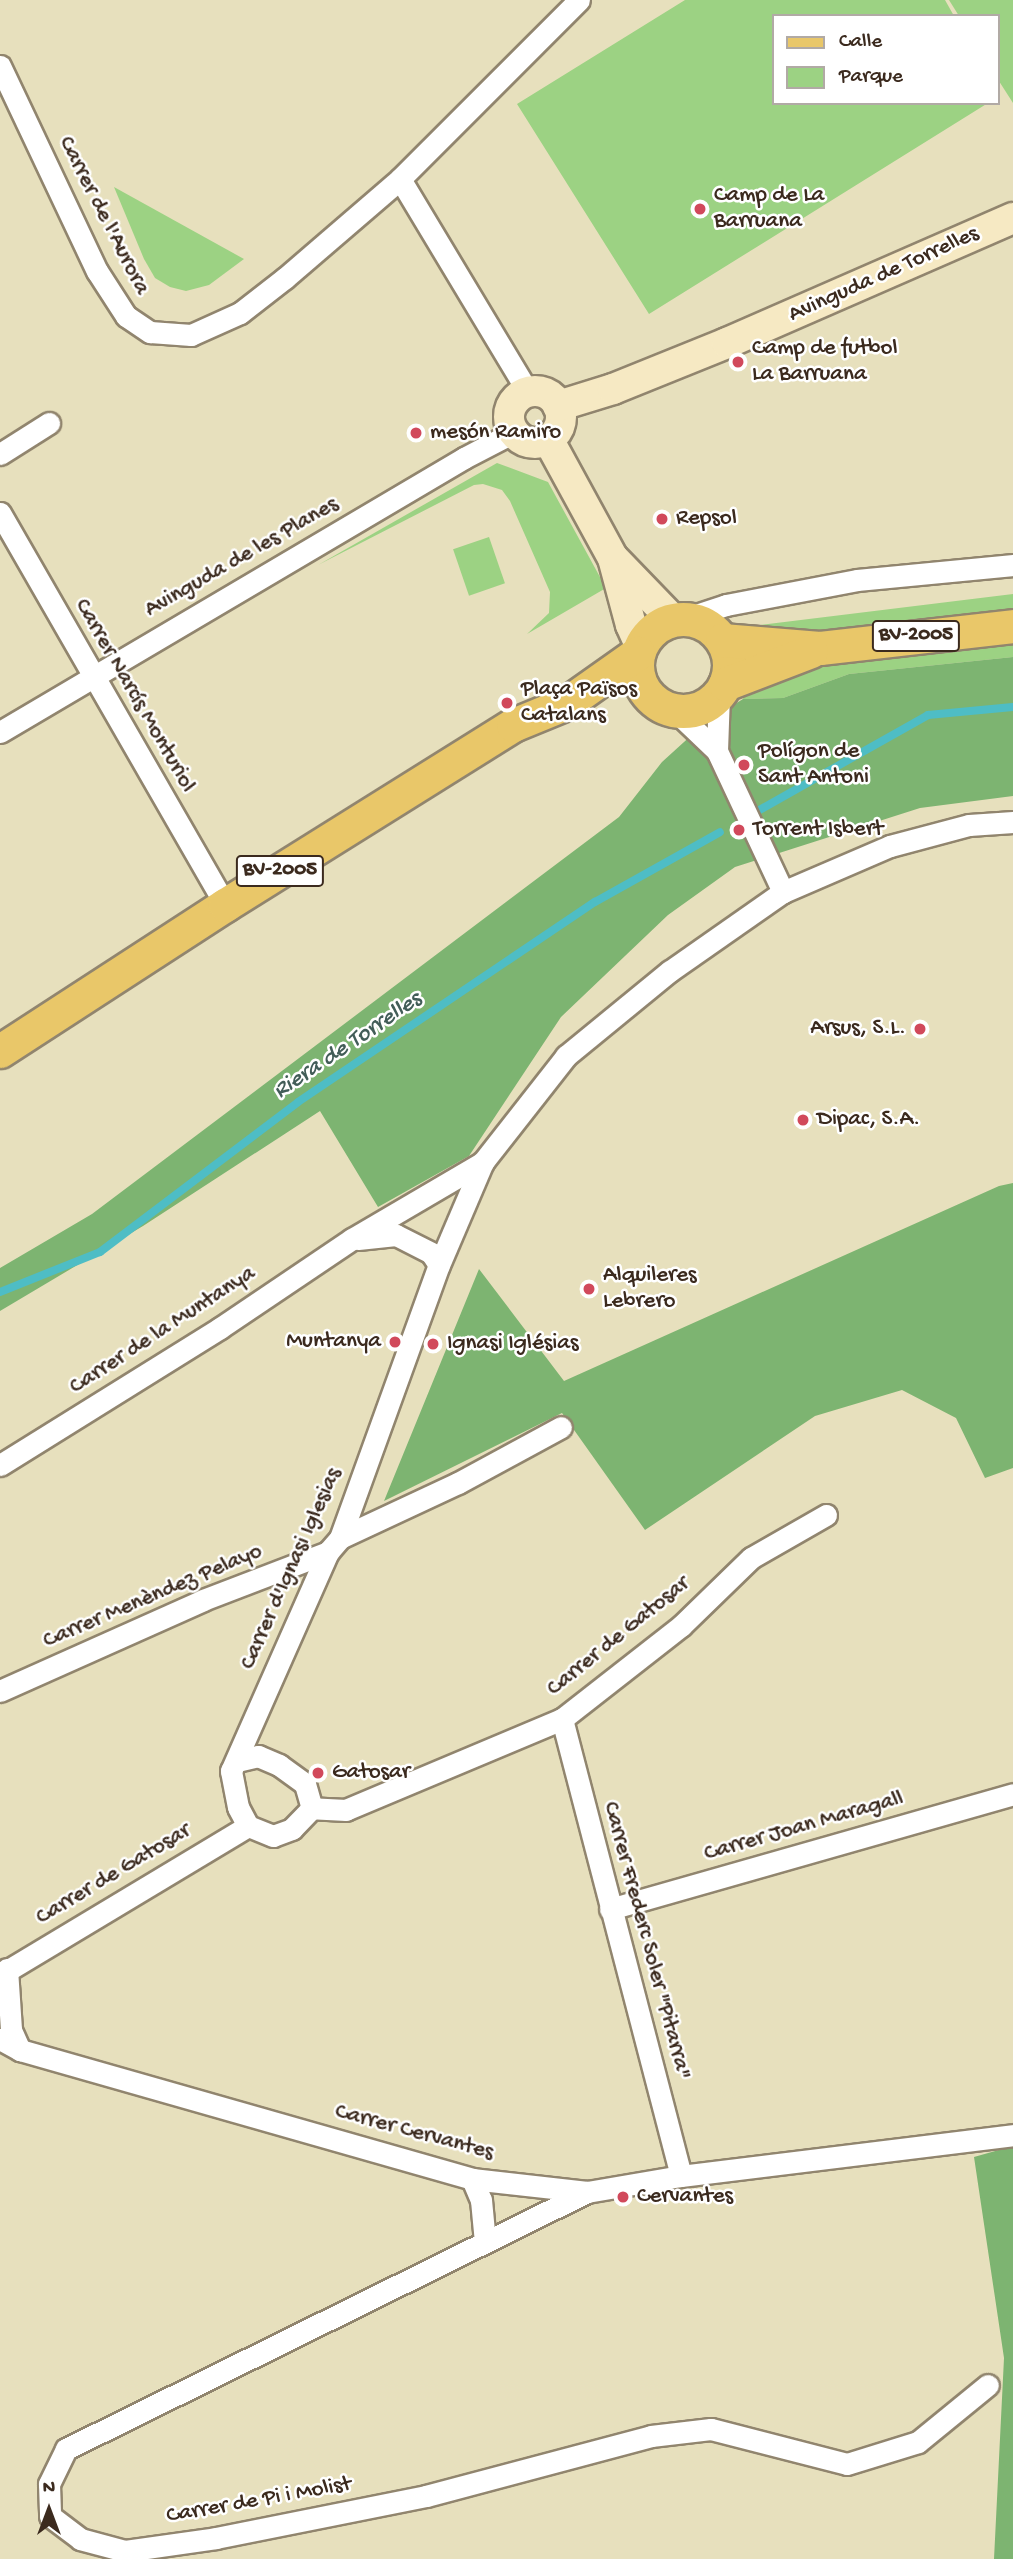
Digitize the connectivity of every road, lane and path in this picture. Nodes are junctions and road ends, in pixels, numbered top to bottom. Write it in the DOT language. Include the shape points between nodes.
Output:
graph roads {
  1 [pos="579,0"];
  2 [pos="0,66"];
  3 [pos="400,179"];
  4 [pos="1013,218"];
  5 [pos="528,392"];
  6 [pos="558,406"];
  7 [pos="49,423"];
  8 [pos="514,432"];
  9 [pos="548,439"];
  10 [pos="0,454"];
  11 [pos="0,513"];
  12 [pos="613,558"];
  13 [pos="1013,565"];
  14 [pos="678,620"];
  15 [pos="1013,626"];
  16 [pos="722,640"];
  17 [pos="820,648"];
  18 [pos="640,650"];
  19 [pos="93,679"];
  20 [pos="722,689"];
  21 [pos="567,703"];
  22 [pos="663,704"];
  23 [pos="0,733"];
  24 [pos="717,751"];
  25 [pos="1013,822"];
  26 [pos="783,891"];
  27 [pos="225,905"];
  28 [pos="0,1051"];
  29 [pos="483,1161"];
  30 [pos="352,1239"];
  31 [pos="439,1265"];
  32 [pos="561,1427"];
  33 [pos="0,1465"];
  34 [pos="826,1515"];
  35 [pos="334,1545"];
  36 [pos="0,1691"];
  37 [pos="562,1719"];
  38 [pos="237,1761"];
  39 [pos="1013,1794"];
  40 [pos="312,1808"];
  41 [pos="248,1826"];
  42 [pos="610,1909"];
  43 [pos="3,1972"];
  44 [pos="0,2039"];
  45 [pos="20,2050"];
  46 [pos="1013,2135"];
  47 [pos="681,2176"];
  48 [pos="472,2179"];
  49 [pos="587,2192"];
  50 [pos="485,2242"];
  51 [pos="988,2385"];
  1 -- 3 [label="street, Carrer de l'Aurora"];
  2 -- 3 [label="street, Carrer de l'Aurora" via="97,271 126,316 150,332 191,335 240,313"];
  3 -- 5 [label="street"];
  4 -- 6 [label="street, Avinguda de Torrelles" via="727,343"];
  5 -- 6 [label="street" via="547,394"];
  5 -- 8 [label="street" via="512,405 509,415"];
  6 -- 9 [label="street" via="561,422"];
  7 -- 10 [label="street"];
  8 -- 9 [label="street" via="531,443"];
  8 -- 19 [label="street, Avinguda de les Planes"];
  9 -- 12 [label="street"];
  11 -- 19 [label="street, Carrer Narcís Monturiol"];
  12 -- 14 [label="street"];
  12 -- 18 [label="street"];
  13 -- 14 [label="street" via="857,579 726,605"];
  14 -- 16 [label="main road, BV-2005" via="712,629"];
  14 -- 18 [label="main road, BV-2005" via="650,633"];
  15 -- 17 [label="main road, BV-2005"];
  16 -- 17 [label="main road, BV-2005"];
  16 -- 20 [label="main road" via="729,662"];
  17 -- 20 [label="main road, BV-2005"];
  18 -- 21 [label="main road, BV-2005"];
  18 -- 22 [label="main road" via="639,678"];
  19 -- 23 [label="street, Avinguda de les Planes"];
  19 -- 27 [label="street, Carrer Narcís Monturiol"];
  20 -- 22 [label="main road, BV-2005" via="699,708"];
  20 -- 24 [label="street"];
  21 -- 22 [label="main road, BV-2005" via="629,697"];
  21 -- 27 [label="main road, BV-2005" via="513,725"];
  22 -- 24 [label="street"];
  24 -- 26 [label="street"];
  25 -- 26 [label="street" via="969,825 890,846"];
  26 -- 29 [label="street" via="670,971 566,1056"];
  27 -- 28 [label="main road, BV-2005"];
  29 -- 30 [label="street, Carrer de la Muntanya"];
  29 -- 31 [label="street, Carrer d'Ignasi Iglesias"];
  30 -- 31 [label="street, Carrer de la Muntanya" via="396,1236 431,1252"];
  30 -- 33 [label="street, Carrer de la Muntanya"];
  31 -- 35 [label="street, Carrer d'Ignasi Iglesias"];
  32 -- 35 [label="street, Carrer Menèndez Pelayo"];
  34 -- 37 [label="street, Carrer de Gatosar" via="751,1558 681,1626"];
  35 -- 36 [label="street, Carrer Menèndez Pelayo"];
  35 -- 38 [label="street, Carrer d'Ignasi Iglesias"];
  37 -- 40 [label="street, Carrer de Gatosar" via="346,1810"];
  37 -- 42 [label="street, Carrer Frederc Soler \"Pitarra\""];
  38 -- 40 [label="street" via="258,1756 279,1765 305,1784"];
  38 -- 41 [label="street" via="231,1771 238,1807"];
  39 -- 42 [label="street, Carrer Joan Maragall"];
  40 -- 41 [label="street" via="292,1829 273,1836"];
  41 -- 43 [label="street, Carrer de Gatosar"];
  42 -- 47 [label="street, Carrer Frederc Soler \"Pitarra\""];
  43 -- 45 [label="street" via="11,2030"];
  44 -- 45 [label="street, Carrer Cervantes"];
  45 -- 48 [label="street, Carrer Cervantes"];
  46 -- 47 [label="street, Carrer Cervantes"];
  47 -- 49 [label="street, Carrer Cervantes"];
  48 -- 49 [label="street, Carrer Cervantes"];
  48 -- 50 [label="street" via="481,2200"];
  49 -- 50 [label="street, Carrer de Pi i Molist"];
  50 -- 51 [label="street, Carrer de Pi i Molist" via="66,2449 49,2484 50,2516 80,2539 125,2551 216,2538 426,2496 651,2436 711,2429 847,2464 918,2442"];
}
